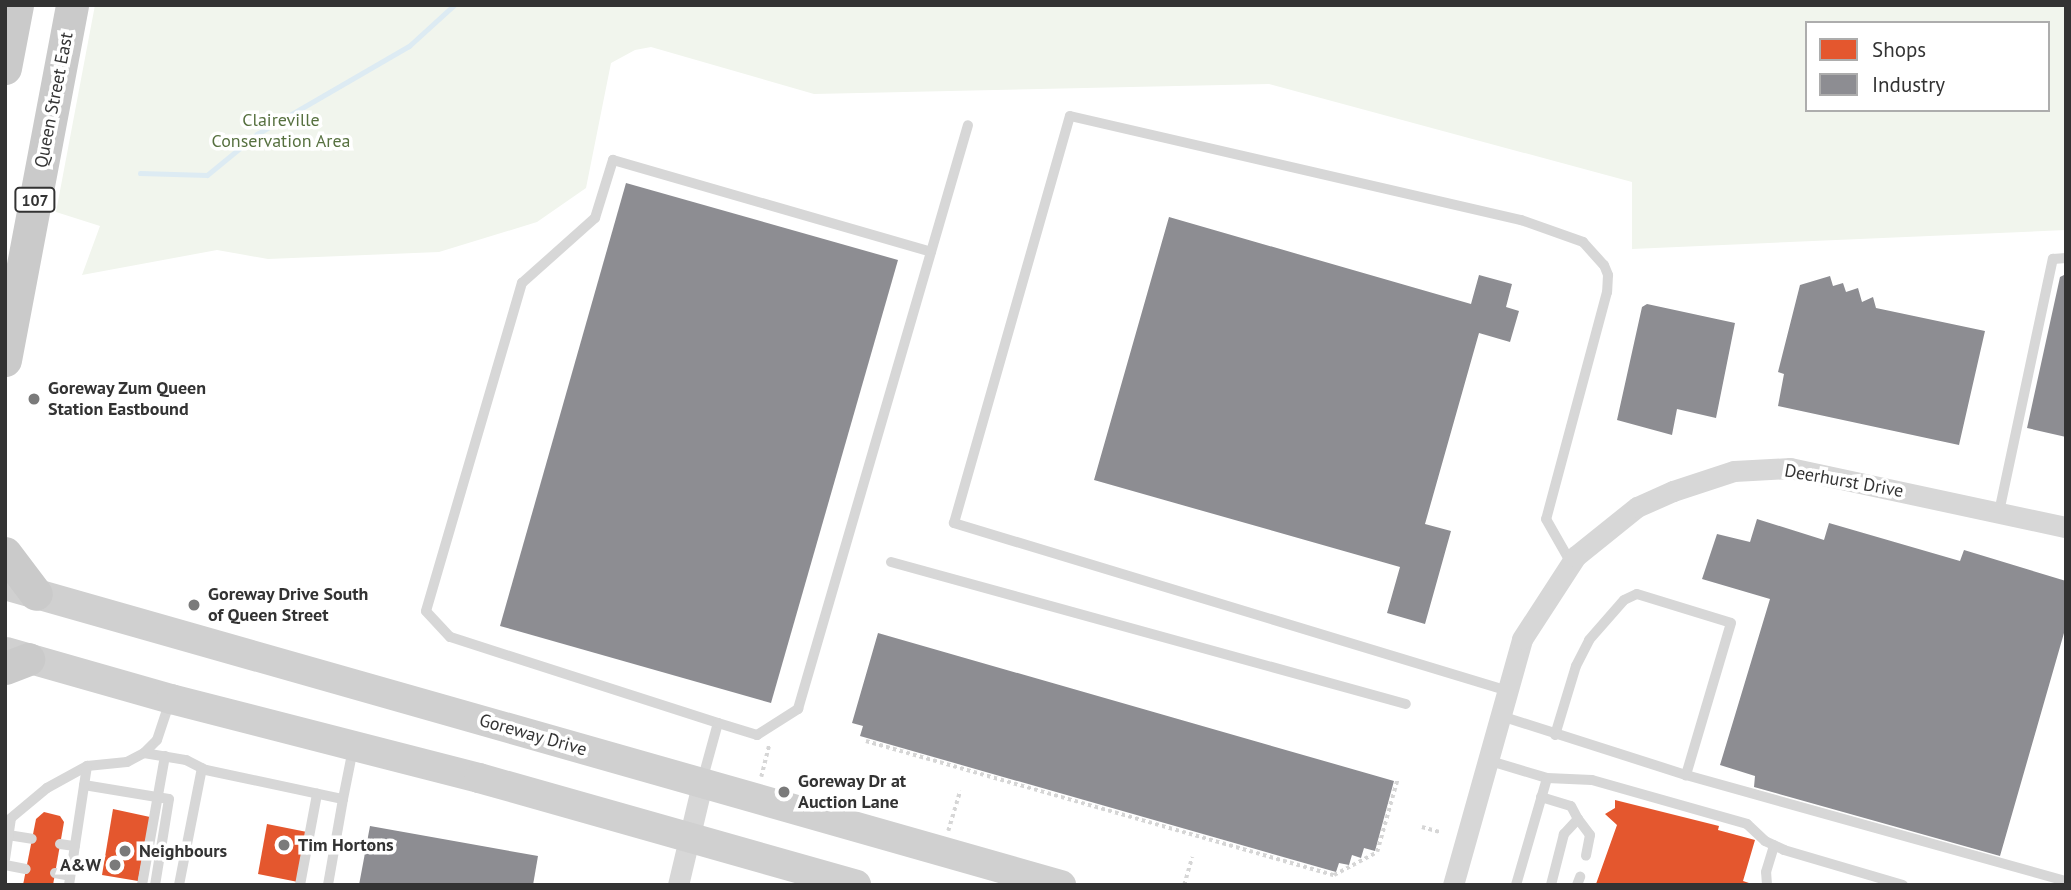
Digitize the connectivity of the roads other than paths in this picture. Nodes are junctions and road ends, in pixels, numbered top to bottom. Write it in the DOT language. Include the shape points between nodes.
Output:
graph roads {
  1 [pos="17,5"];
  2 [pos="72,5"];
  3 [pos="5,68"];
  4 [pos="968,125"];
  5 [pos="931,252"];
  6 [pos="2066,258"];
  7 [pos="5,360"];
  8 [pos="1999,512"];
  9 [pos="2066,527"];
  10 [pos="5,553"];
  11 [pos="891,562"];
  12 [pos="1571,563"];
  13 [pos="21,589"];
  14 [pos="13,660"];
  15 [pos="1505,690"];
  16 [pos="171,699"];
  17 [pos="1406,704"];
  18 [pos="1499,715"];
  19 [pos="718,723"];
  20 [pos="1555,735"];
  21 [pos="353,746"];
  22 [pos="144,753"];
  23 [pos="166,756"];
  24 [pos="1487,760"];
  25 [pos="87,766"];
  26 [pos="202,768"];
  27 [pos="1686,775"];
  28 [pos="1547,778"];
  29 [pos="702,784"];
  30 [pos="84,785"];
  31 [pos="317,794"];
  32 [pos="158,797"];
  33 [pos="1541,797"];
  34 [pos="343,799"];
  35 [pos="1578,819"];
  36 [pos="8,835"];
  37 [pos="688,837"];
  38 [pos="32,839"];
  39 [pos="60,844"];
  40 [pos="1774,845"];
  41 [pos="75,846"];
  42 [pos="1586,856"];
  43 [pos="5,859"];
  44 [pos="5,865"];
  45 [pos="26,869"];
  46 [pos="55,873"];
  47 [pos="69,880"];
  48 [pos="180,881"];
  49 [pos="2066,881"];
  50 [pos="142,885"];
  51 [pos="155,885"];
  52 [pos="300,885"];
  53 [pos="328,885"];
  54 [pos="678,885"];
  55 [pos="856,885"];
  56 [pos="1061,885"];
  57 [pos="1453,885"];
  58 [pos="1517,885"];
  59 [pos="1551,885"];
  60 [pos="1767,885"];
  61 [pos="1903,885"];
  1 -- 3 [label="main road"];
  2 -- 7 [label="main road, Queen Street East / 107"];
  4 -- 5 [label="lane"];
  5 -- 19 [label="lane" via="798,709 757,735"];
  5 -- 19 [label="lane" via="612,160 595,218 522,283 426,611 450,637"];
  6 -- 8 [label="lane" via="2053,259"];
  8 -- 9 [label="street, Deerhurst Drive"];
  8 -- 12 [label="street, Deerhurst Drive" via="1790,468 1734,471 1637,507"];
  10 -- 13 [label="main road"];
  11 -- 17 [label="lane"];
  12 -- 15 [label="street, Deerhurst Drive" via="1522,639"];
  12 -- 15 [label="lane" via="1546,519 1603,309 1608,275 1599,256 1583,242 1521,220 1070,116 954,523"];
  13 -- 29 [label="main road, Goreway Drive"];
  14 -- 16 [label="main road"];
  15 -- 18 [label="street, Deerhurst Drive"];
  16 -- 21 [label="main road"];
  16 -- 22 [label="lane" via="158,740"];
  18 -- 20 [label="lane"];
  18 -- 24 [label="street, Deerhurst Drive"];
  19 -- 29 [label="lane"];
  20 -- 27 [label="lane"];
  20 -- 27 [label="lane" via="1589,640 1624,600 1637,594 1731,623"];
  21 -- 34 [label="lane"];
  21 -- 37 [label="main road"];
  22 -- 23 [label="lane"];
  22 -- 25 [label="lane" via="127,762"];
  23 -- 26 [label="lane"];
  23 -- 32 [label="lane"];
  24 -- 28 [label="lane"];
  24 -- 57 [label="street, Deerhurst Drive"];
  25 -- 30 [label="lane"];
  25 -- 36 [label="lane" via="47,788 11,818"];
  26 -- 31 [label="lane"];
  26 -- 48 [label="lane"];
  27 -- 49 [label="lane"];
  28 -- 33 [label="lane"];
  28 -- 40 [label="lane" via="1592,780 1747,824"];
  29 -- 37 [label="street"];
  29 -- 56 [label="main road, Goreway Drive"];
  30 -- 32 [label="lane"];
  30 -- 41 [label="lane"];
  31 -- 34 [label="lane"];
  31 -- 52 [label="lane"];
  32 -- 50 [label="lane"];
  32 -- 51 [label="lane" via="169,799"];
  33 -- 35 [label="lane" via="1571,806"];
  33 -- 58 [label="lane"];
  34 -- 53 [label="lane"];
  35 -- 42 [label="lane" via="1590,835"];
  35 -- 59 [label="lane" via="1564,834"];
  36 -- 38 [label="lane"];
  36 -- 43 [label="lane"];
  37 -- 54 [label="street"];
  37 -- 55 [label="main road"];
  39 -- 41 [label="lane"];
  40 -- 60 [label="lane"];
  40 -- 61 [label="lane"];
  41 -- 47 [label="lane"];
  44 -- 45 [label="lane"];
  46 -- 47 [label="lane"];
}
